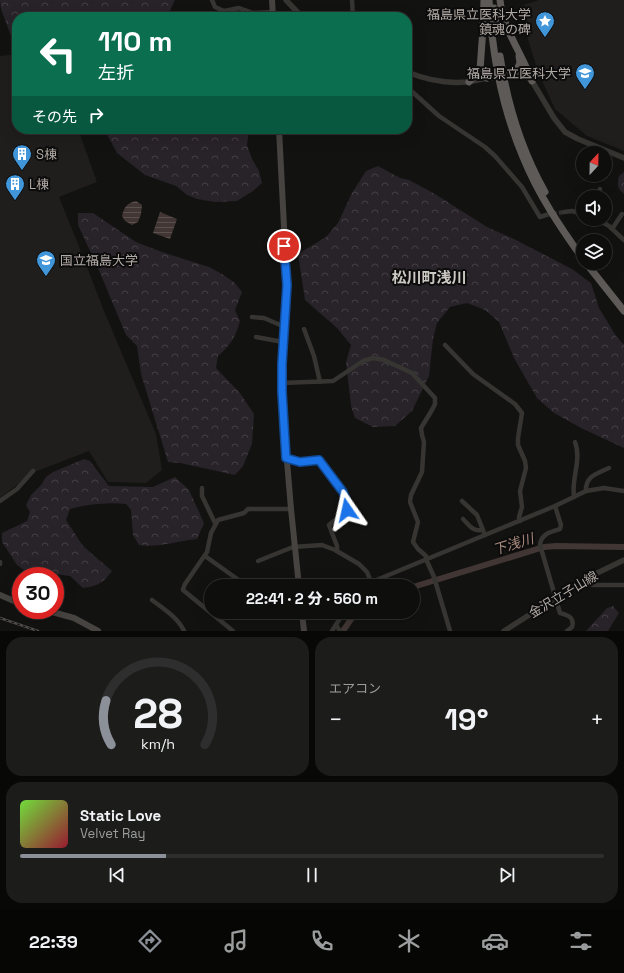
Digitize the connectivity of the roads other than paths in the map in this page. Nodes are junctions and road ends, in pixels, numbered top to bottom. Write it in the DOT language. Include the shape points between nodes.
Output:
graph roads {
  1 [pos="212,0"];
  2 [pos="272,0"];
  3 [pos="286,0"];
  4 [pos="352,0"];
  5 [pos="484,0"];
  6 [pos="489,0"];
  7 [pos="494,0"];
  8 [pos="500,0"];
  9 [pos="250,12"];
  10 [pos="273,12"];
  11 [pos="297,12"];
  12 [pos="353,12"];
  13 [pos="512,42"];
  14 [pos="480,70"];
  15 [pos="515,73"];
  16 [pos="412,74"];
  17 [pos="489,78"];
  18 [pos="532,81"];
  19 [pos="468,82"];
  20 [pos="412,92"];
  21 [pos="279,134"];
  22 [pos="624,158"];
  23 [pos="564,212"];
  24 [pos="576,213"];
  25 [pos="622,214"];
  26 [pos="546,215"];
  27 [pos="607,226"];
  28 [pos="612,229"];
  29 [pos="624,240"];
  30 [pos="576,243"];
  31 [pos="576,249"];
  32 [pos="592,270"];
  33 [pos="597,270"];
  34 [pos="624,304"];
  35 [pos="624,311"];
  36 [pos="252,317"];
  37 [pos="284,328"];
  38 [pos="304,329"];
  39 [pos="256,337"];
  40 [pos="283,342"];
  41 [pos="445,345"];
  42 [pos="320,382"];
  43 [pos="282,383"];
  44 [pos="575,442"];
  45 [pos="286,458"];
  46 [pos="609,468"];
  47 [pos="33,471"];
  48 [pos="202,488"];
  49 [pos="586,491"];
  50 [pos="624,491"];
  51 [pos="574,496"];
  52 [pos="0,501"];
  53 [pos="462,501"];
  54 [pos="555,506"];
  55 [pos="291,509"];
  56 [pos="463,519"];
  57 [pos="520,521"];
  58 [pos="215,523"];
  59 [pos="482,530"];
  60 [pos="485,535"];
  61 [pos="296,547"];
  62 [pos="337,551"];
  63 [pos="205,556"];
  64 [pos="426,560"];
  65 [pos="624,560"];
  66 [pos="258,561"];
  67 [pos="587,578"];
  68 [pos="237,579"];
  69 [pos="299,579"];
  70 [pos="370,579"];
  71 [pos="378,579"];
  72 [pos="624,585"];
  73 [pos="0,595"];
  74 [pos="556,598"];
  75 [pos="12,600"];
  76 [pos="152,600"];
  77 [pos="204,607"];
  78 [pos="64,615"];
  79 [pos="218,619"];
  80 [pos="303,619"];
  81 [pos="340,619"];
  82 [pos="336,625"];
  83 [pos="98,631"];
  84 [pos="184,631"];
  85 [pos="233,631"];
  86 [pos="304,631"];
  87 [pos="332,631"];
  88 [pos="340,631"];
  89 [pos="450,631"];
  90 [pos="504,631"];
  91 [pos="567,631"];
  1 -- 9 [label="street" via="215,7 224,11 239,8"];
  2 -- 10 [label="main road"];
  3 -- 11 [label="street"];
  4 -- 12 [label="street"];
  5 -- 14 [label="highway"];
  6 -- 31 [label="highway" via="497,69 520,149 547,205"];
  7 -- 30 [label="highway" via="504,78 520,135 530,162 556,213"];
  8 -- 13 [label="highway"];
  13 -- 15 [label="highway" via="520,59"];
  13 -- 18 [label="highway"];
  14 -- 17 [label="highway"];
  14 -- 19 [label="highway"];
  15 -- 17 [label="street, bridge"];
  15 -- 18 [label="street" via="524,74"];
  16 -- 19 [label="street" via="443,82"];
  17 -- 19 [label="street"];
  18 -- 22 [label="street" via="565,132"];
  20 -- 26 [label="street" via="439,116 495,156 522,187 540,217"];
  21 -- 37 [label="main road" via="287,285"];
  23 -- 24 [label="street"];
  25 -- 28 [label="street"];
  27 -- 28 [label="street"];
  28 -- 29 [label="street"];
  32 -- 35 [label="highway"];
  33 -- 34 [label="highway"];
  36 -- 37 [label="street" via="264,318"];
  37 -- 40 [label="main road"];
  38 -- 42 [label="street"];
  39 -- 40 [label="street"];
  40 -- 43 [label="main road"];
  41 -- 57 [label="street" via="473,374 515,404 522,413 518,444 526,468 520,491"];
  42 -- 43 [label="street"];
  42 -- 64 [label="street" via="333,381 363,361 373,358 384,360 412,373 435,398 435,404 421,428 424,442 422,472 410,502 418,522 412,542 426,556"];
  43 -- 45 [label="main road"];
  44 -- 51 [label="street" via="578,454"];
  45 -- 55 [label="main road"];
  45 -- 62 [label="street" via="300,462 319,460 343,492 348,505 347,510 329,525"];
  46 -- 49 [label="street" via="589,479"];
  47 -- 52 [label="street" via="17,489"];
  48 -- 58 [label="street" via="202,496"];
  49 -- 50 [label="street" via="604,488"];
  49 -- 51 [label="street"];
  51 -- 54 [label="street"];
  53 -- 59 [label="street" via="477,515"];
  54 -- 57 [label="street"];
  54 -- 74 [label="street" via="560,530 546,534 541,540 541,547"];
  55 -- 58 [label="street" via="248,509 244,513 225,517"];
  55 -- 61 [label="main road"];
  56 -- 59 [label="street" via="474,530"];
  57 -- 60 [label="street"];
  58 -- 63 [label="street"];
  59 -- 60 [label="street"];
  60 -- 64 [label="street"];
  61 -- 62 [label="street" via="322,545"];
  61 -- 66 [label="street"];
  61 -- 69 [label="main road"];
  62 -- 70 [label="street" via="359,564"];
  63 -- 68 [label="street"];
  63 -- 77 [label="street" via="182,589"];
  64 -- 71 [label="street"];
  64 -- 89 [label="street"];
  65 -- 67 [label="street, 金沢立子山線"];
  67 -- 72 [label="street" via="593,586"];
  67 -- 74 [label="street, 金沢立子山線"];
  73 -- 75 [label="main road"];
  74 -- 90 [label="street, 金沢立子山線"];
  74 -- 91 [label="street" via="560,613 571,617 572,620 572,627"];
  76 -- 84 [label="street" via="173,617"];
  78 -- 83 [label="main road"];
  79 -- 85 [label="street"];
  80 -- 86 [label="main road"];
  81 -- 82 [label="street"];
  82 -- 87 [label="street"];
  82 -- 88 [label="street"];
}
